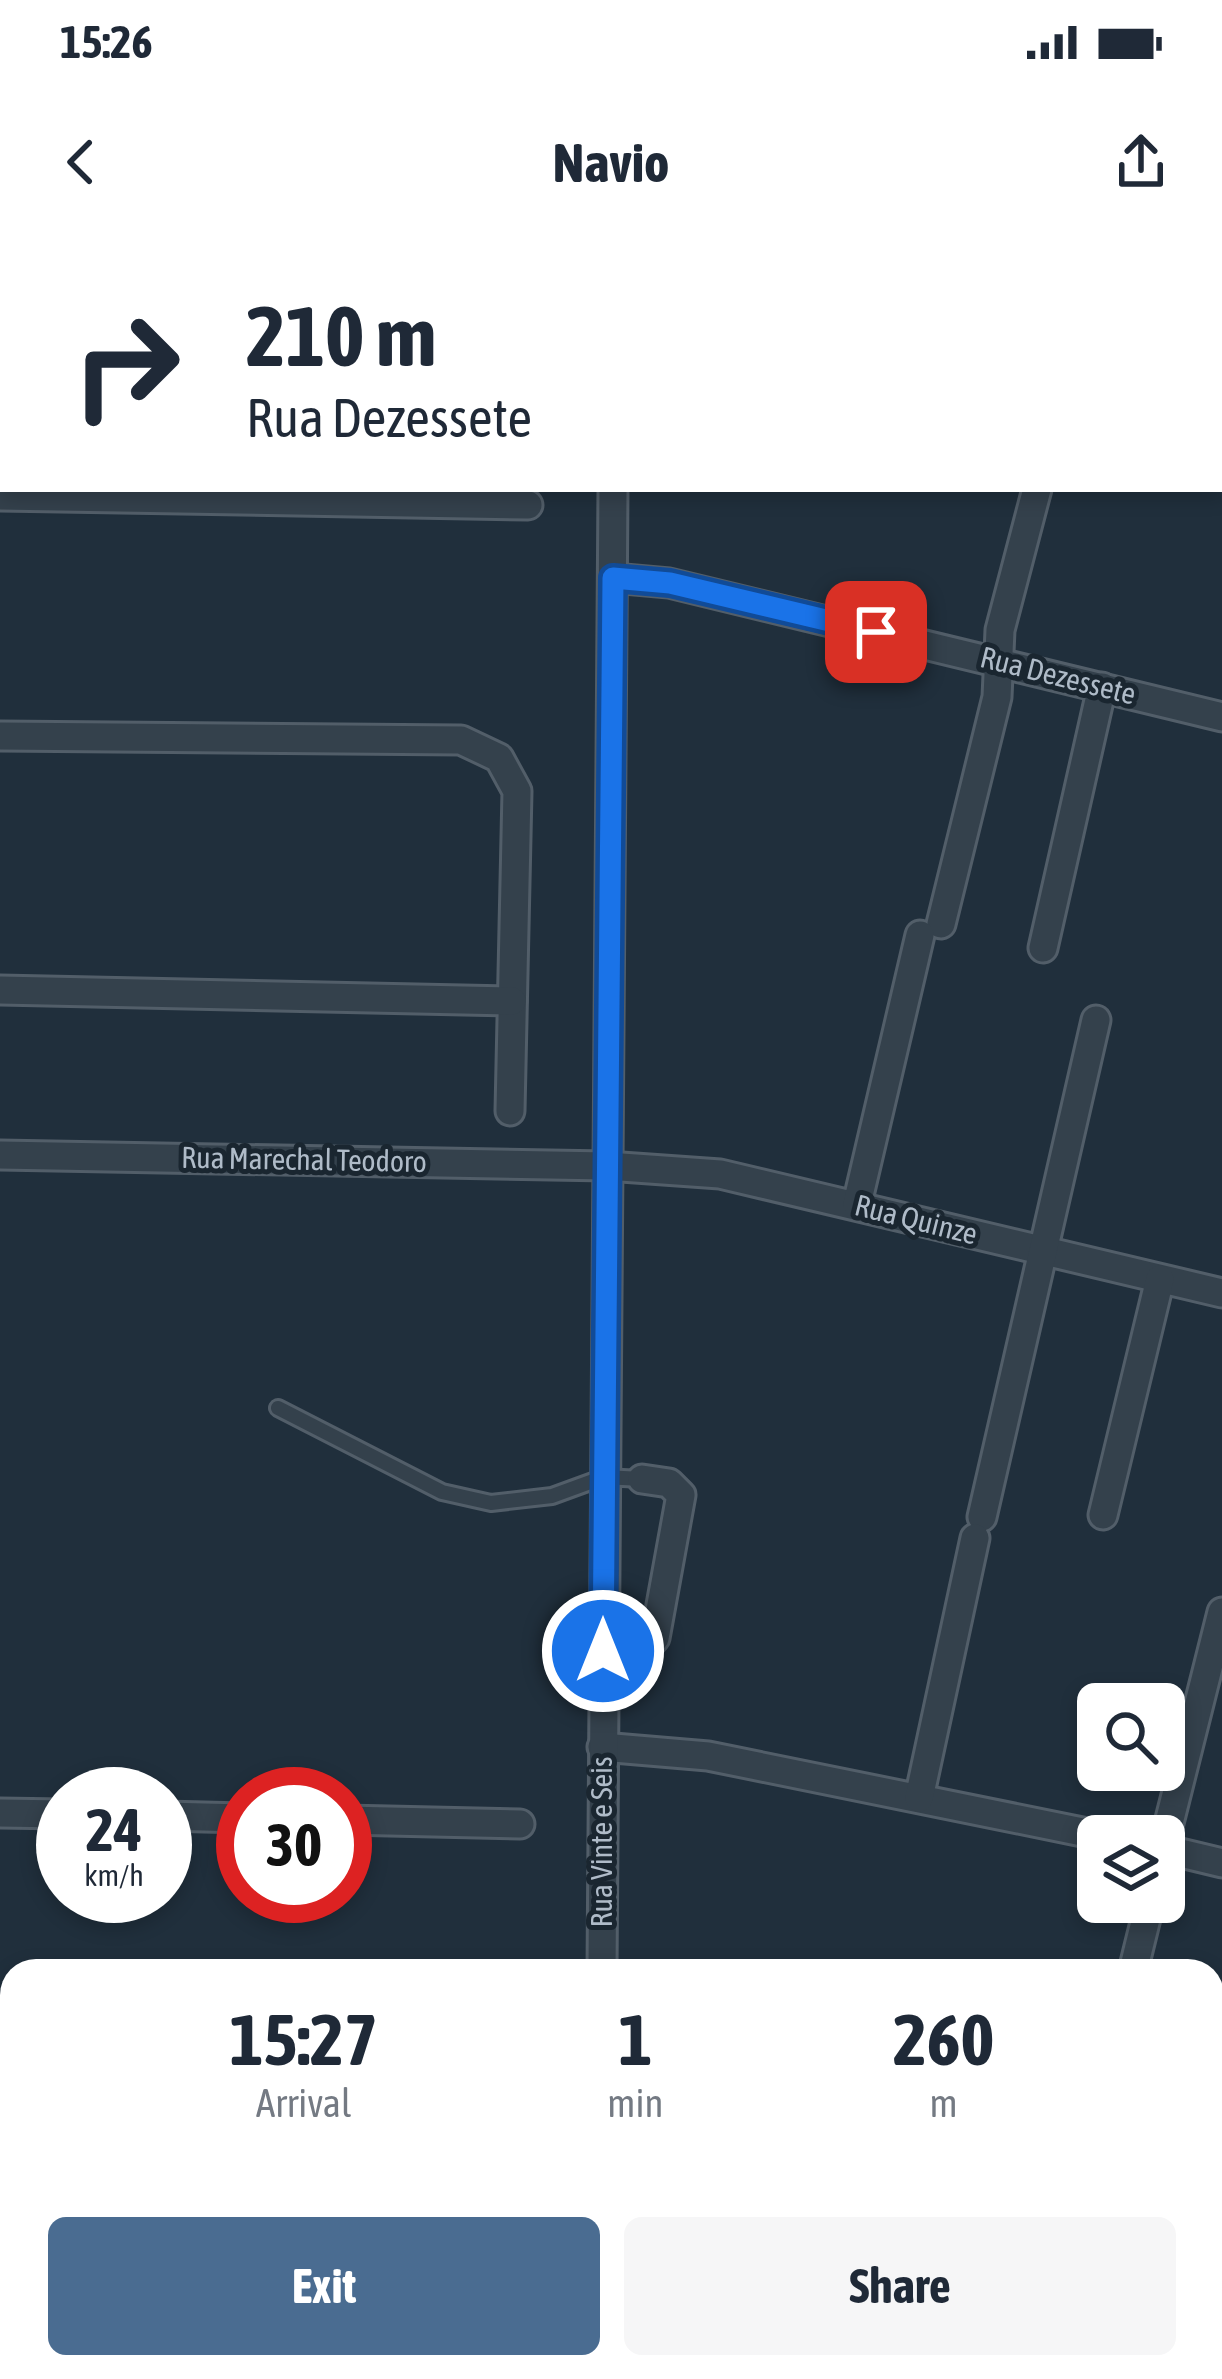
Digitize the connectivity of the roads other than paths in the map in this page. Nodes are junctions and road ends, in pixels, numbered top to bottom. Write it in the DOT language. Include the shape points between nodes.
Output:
graph roads {
  1 [pos="613,492"];
  2 [pos="1035,492"];
  3 [pos="0,496"];
  4 [pos="528,505"];
  5 [pos="613,578"];
  6 [pos="999,662"];
  7 [pos="1102,687"];
  8 [pos="1222,717"];
  9 [pos="0,736"];
  10 [pos="1043,947"];
  11 [pos="0,990"];
  12 [pos="512,1001"];
  13 [pos="1096,1020"];
  14 [pos="510,1111"];
  15 [pos="0,1155"];
  16 [pos="607,1166"];
  17 [pos="856,1204"];
  18 [pos="1044,1252"];
  19 [pos="1160,1279"];
  20 [pos="1222,1293"];
  21 [pos="278,1408"];
  22 [pos="604,1478"];
  23 [pos="642,1480"];
  24 [pos="1103,1515"];
  25 [pos="1222,1612"];
  26 [pos="603,1651"];
  27 [pos="602,1747"];
  28 [pos="919,1798"];
  29 [pos="0,1813"];
  30 [pos="36,1814"];
  31 [pos="1172,1815"];
  32 [pos="372,1821"];
  33 [pos="520,1824"];
  34 [pos="1077,1831"];
  35 [pos="1185,1852"];
  36 [pos="1222,1863"];
  37 [pos="1145,1923"];
  38 [pos="602,1959"];
  39 [pos="1136,1959"];
  1 -- 5 [label="street, Rua Vinte e Seis"];
  2 -- 6 [label="street"];
  3 -- 4 [label="street"];
  5 -- 6 [label="street, Rua Dezessete" via="670,583"];
  5 -- 16 [label="street, Rua Vinte e Seis"];
  6 -- 7 [label="street, Rua Dezessete"];
  6 -- 17 [label="street" via="997,697"];
  7 -- 8 [label="street, Rua Dezessete"];
  7 -- 10 [label="street"];
  9 -- 12 [label="street" via="460,740 499,758 517,791"];
  11 -- 12 [label="street"];
  12 -- 14 [label="street"];
  13 -- 18 [label="street"];
  15 -- 16 [label="street, Rua Marechal Teodoro"];
  16 -- 17 [label="street, Rua Quinze" via="720,1174"];
  16 -- 22 [label="street, Rua Vinte e Seis"];
  17 -- 18 [label="street, Rua Quinze"];
  18 -- 19 [label="street, Rua Quinze"];
  18 -- 28 [label="street"];
  19 -- 20 [label="street, Rua Quinze"];
  19 -- 24 [label="street"];
  21 -- 22 [label="lane" via="442,1492 491,1503 552,1496"];
  22 -- 23 [label="lane"];
  22 -- 26 [label="street, Rua Vinte e Seis"];
  23 -- 26 [label="street" via="681,1495 655,1637 645,1648"];
  25 -- 31 [label="street"];
  26 -- 27 [label="street, Rua Vinte e Seis"];
  27 -- 28 [label="street" via="708,1756"];
  27 -- 38 [label="street, Rua Vinte e Seis"];
  28 -- 34 [label="street"];
  29 -- 30 [label="street"];
  32 -- 33 [label="street"];
  35 -- 36 [label="street"];
  37 -- 39 [label="street"];
}
